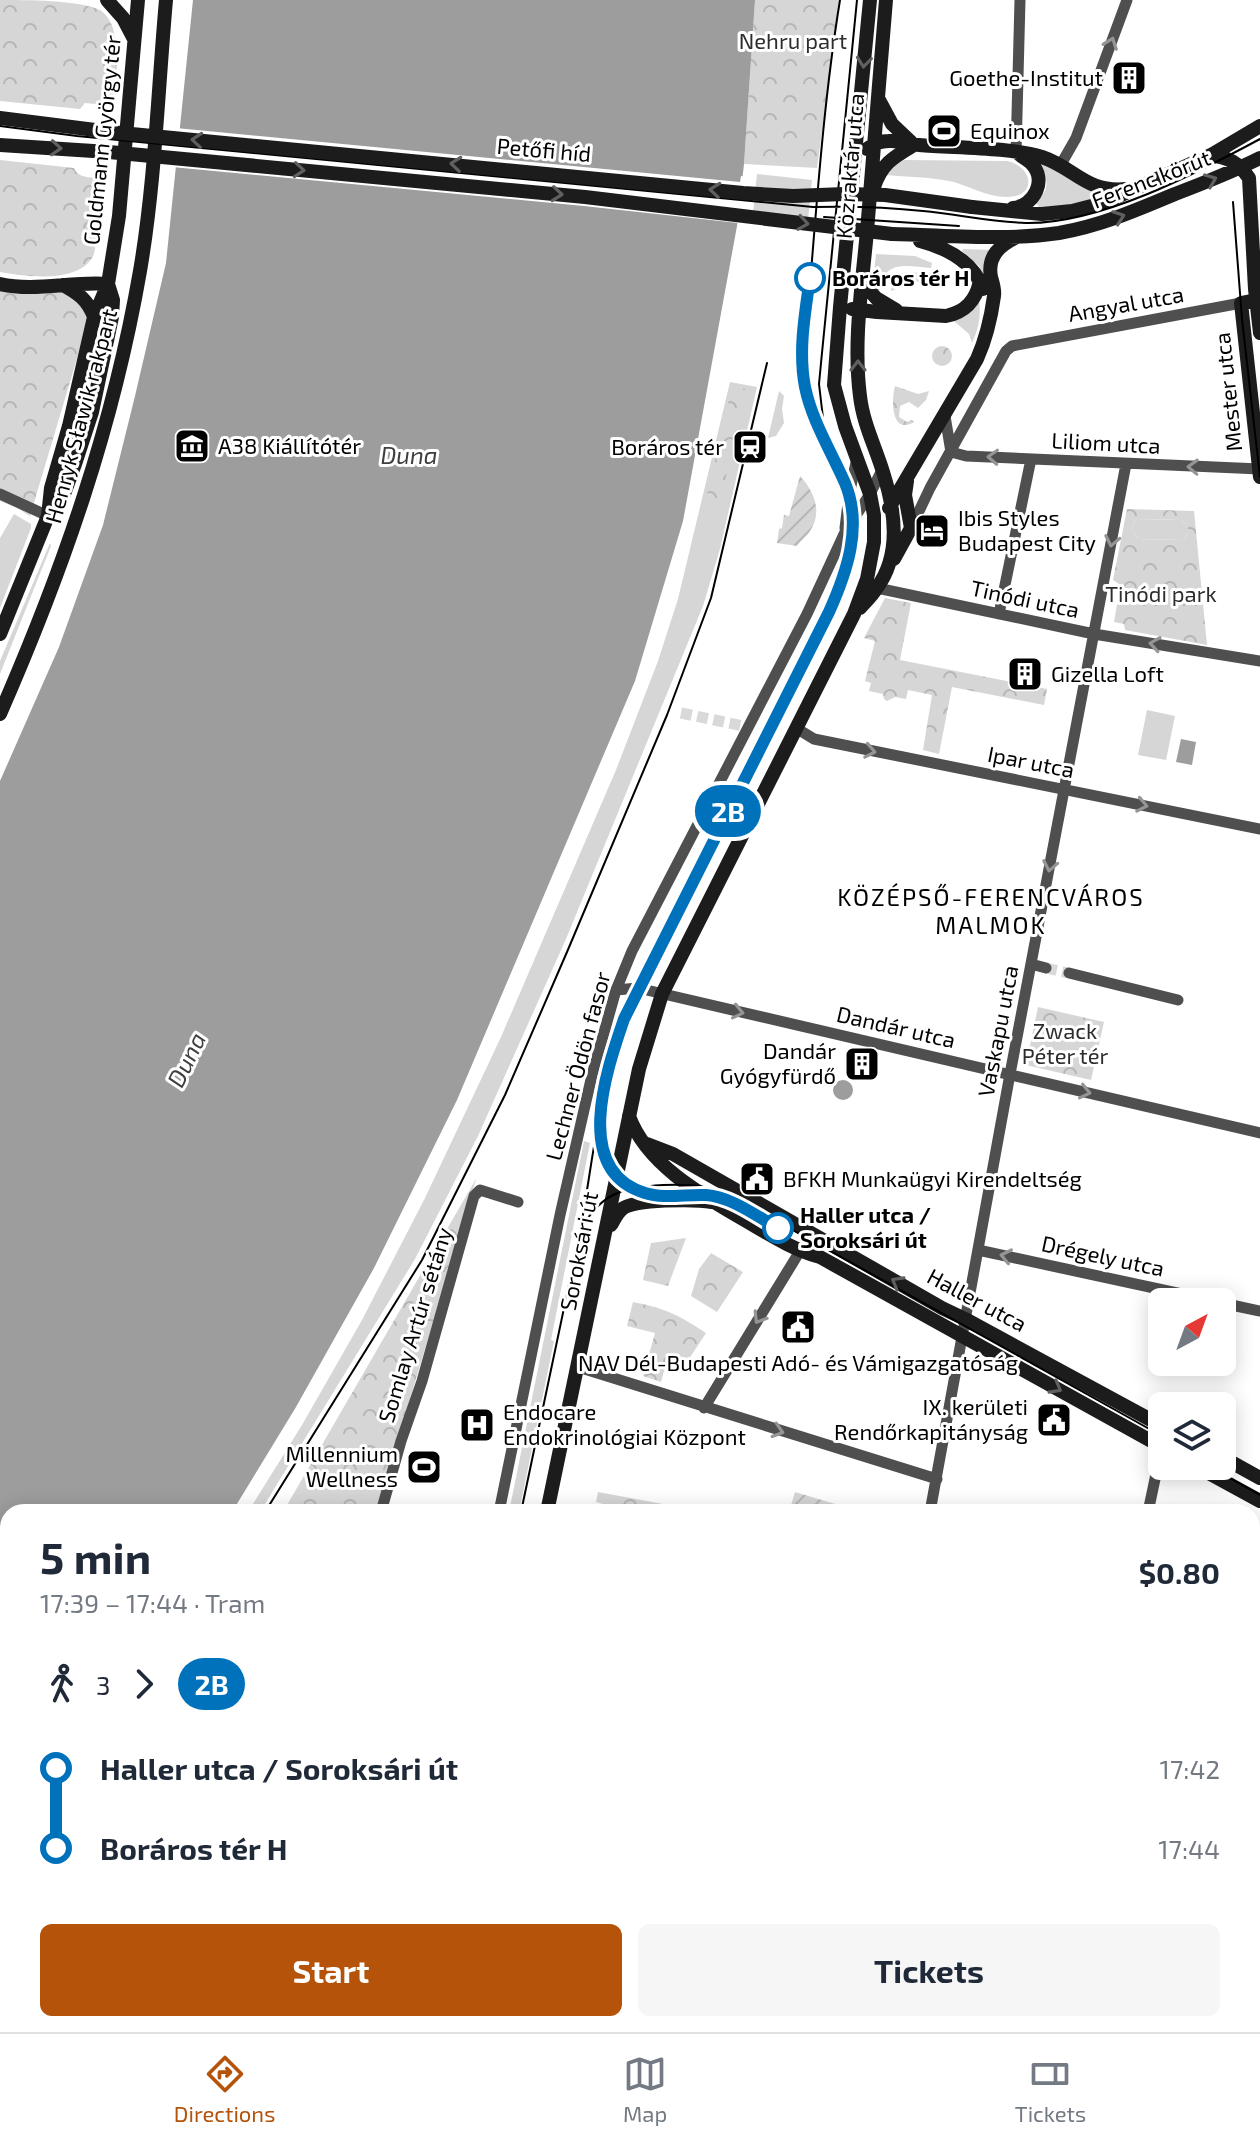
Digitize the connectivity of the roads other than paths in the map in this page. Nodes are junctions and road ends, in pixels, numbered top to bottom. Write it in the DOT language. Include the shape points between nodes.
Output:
graph roads {
  1 [pos="107,0"];
  2 [pos="138,0"];
  3 [pos="166,0"];
  4 [pos="870,0"];
  5 [pos="886,0"];
  6 [pos="1020,0"];
  7 [pos="1127,0"];
  8 [pos="135,41"];
  9 [pos="877,96"];
  10 [pos="1,117"];
  11 [pos="857,125"];
  12 [pos="1260,126"];
  13 [pos="874,144"];
  14 [pos="1,145"];
  15 [pos="914,145"];
  16 [pos="1016,153"];
  17 [pos="1211,155"];
  18 [pos="1260,158"];
  19 [pos="854,162"];
  20 [pos="1060,166"];
  21 [pos="1242,167"];
  22 [pos="1139,187"];
  23 [pos="870,199"];
  24 [pos="972,207"];
  25 [pos="892,234"];
  26 [pos="1021,235"];
  27 [pos="980,281"];
  28 [pos="863,283"];
  29 [pos="0,284"];
  30 [pos="108,284"];
  31 [pos="62,285"];
  32 [pos="1258,299"];
  33 [pos="1241,303"];
  34 [pos="840,307"];
  35 [pos="860,310"];
  36 [pos="900,312"];
  37 [pos="94,317"];
  38 [pos="990,318"];
  39 [pos="1260,333"];
  40 [pos="945,416"];
  41 [pos="951,452"];
  42 [pos="857,457"];
  43 [pos="1031,459"];
  44 [pos="1126,464"];
  45 [pos="882,470"];
  46 [pos="1260,472"];
  47 [pos="908,474"];
  48 [pos="0,494"];
  49 [pos="870,494"];
  50 [pos="891,504"];
  51 [pos="48,516"];
  52 [pos="911,528"];
  53 [pos="845,532"];
  54 [pos="874,542"];
  55 [pos="887,569"];
  56 [pos="877,588"];
  57 [pos="854,614"];
  58 [pos="999,614"];
  59 [pos="0,634"];
  60 [pos="1094,634"];
  61 [pos="1260,661"];
  62 [pos="0,714"];
  63 [pos="796,728"];
  64 [pos="1065,790"];
  65 [pos="1260,829"];
  66 [pos="1031,964"];
  67 [pos="1046,968"];
  68 [pos="1069,973"];
  69 [pos="616,990"];
  70 [pos="662,994"];
  71 [pos="1178,1000"];
  72 [pos="1010,1074"];
  73 [pos="629,1116"];
  74 [pos="1260,1133"];
  75 [pos="623,1143"];
  76 [pos="645,1144"];
  77 [pos="518,1202"];
  78 [pos="716,1203"];
  79 [pos="603,1240"];
  80 [pos="978,1250"];
  81 [pos="800,1251"];
  82 [pos="1155,1288"];
  83 [pos="1236,1306"];
  84 [pos="1260,1311"];
  85 [pos="965,1319"];
  86 [pos="963,1337"];
  87 [pos="578,1367"];
  88 [pos="704,1408"];
  89 [pos="1148,1418"];
  90 [pos="1148,1438"];
  91 [pos="1236,1465"];
  92 [pos="1260,1478"];
  93 [pos="937,1479"];
  94 [pos="1155,1480"];
  95 [pos="1222,1480"];
  96 [pos="1260,1501"];
  97 [pos="383,1504"];
  98 [pos="501,1504"];
  99 [pos="549,1504"];
  100 [pos="932,1504"];
  101 [pos="1150,1504"];
  1 -- 8 [label="main road"];
  2 -- 8 [label="main road, Goldmann György tér"];
  3 -- 62 [label="main road, Henryk Sławik rakpart" via="141,268 130,322 95,467 38,627"];
  4 -- 11 [label="main road, Közraktár utca, one-way"];
  5 -- 9 [label="main road, Közraktár utca"];
  6 -- 16 [label="street"];
  20 -- 7 [label="street, one-way" via="1076,138"];
  8 -- 30 [label="main road, Goldmann György tér"];
  9 -- 13 [label="main road, Közraktár utca"];
  9 -- 15 [label="main road" via="892,124"];
  24 -- 10 [label="main road, Petőfi híd, one-way, bridge" via="885,195 743,193"];
  11 -- 13 [label="main road"];
  11 -- 19 [label="main road, Közraktár utca"];
  12 -- 17 [label="main road, Ferenc körút"];
  13 -- 15 [label="main road" via="892,140"];
  13 -- 19 [label="main road"];
  13 -- 23 [label="main road, Közraktár utca"];
  14 -- 25 [label="main road, Petőfi híd, one-way, bridge" via="570,195"];
  15 -- 16 [label="main road"];
  15 -- 23 [label="main road" via="885,165"];
  16 -- 20 [label="main road"];
  16 -- 24 [label="main road" via="1032,164 1038,177 1031,201 1016,208"];
  17 -- 21 [label="main road"];
  17 -- 22 [label="main road, Ferenc körút"];
  18 -- 21 [label="main road, Ferenc körút"];
  19 -- 34 [label="main road, Közraktár utca"];
  20 -- 22 [label="main road" via="1103,189"];
  26 -- 21 [label="main road, Ferenc körút, one-way" via="1085,228"];
  21 -- 32 [label="main road, Mester utca" via="1249,178"];
  22 -- 24 [label="main road" via="1072,211 1042,214"];
  23 -- 28 [label="main road, Közraktár utca"];
  25 -- 26 [label="main road"];
  25 -- 27 [label="main road" via="959,257"];
  26 -- 38 [label="main road" via="1005,243 991,260 995,290"];
  27 -- 36 [label="main road" via="971,303 956,314"];
  27 -- 38 [label="main road"];
  28 -- 35 [label="main road, Közraktár utca"];
  28 -- 36 [label="main road"];
  29 -- 31 [label="main road"];
  30 -- 31 [label="main road"];
  30 -- 37 [label="main road"];
  30 -- 51 [label="main road" via="112,317 92,412 64,494"];
  31 -- 37 [label="main road" via="79,294"];
  32 -- 33 [label="main road"];
  32 -- 39 [label="main road, Mester utca"];
  33 -- 41 [label="street, Angyal utca" via="1018,344 1006,351"];
  33 -- 46 [label="main road, Mester utca"];
  34 -- 35 [label="main road"];
  34 -- 42 [label="main road, Közraktár utca" via="834,385"];
  35 -- 36 [label="main road"];
  45 -- 35 [label="main road, Közraktár utca, one-way" via="862,414"];
  37 -- 51 [label="main road"];
  38 -- 40 [label="main road" via="977,359"];
  40 -- 41 [label="street"];
  40 -- 47 [label="main road"];
  43 -- 41 [label="street, Liliom utca, one-way"];
  41 -- 52 [label="street"];
  42 -- 49 [label="main road, Közraktár utca"];
  42 -- 53 [label="street, Lechner Ödön fasor"];
  43 -- 44 [label="street, Liliom utca"];
  43 -- 58 [label="street"];
  46 -- 44 [label="street, Liliom utca, one-way"];
  44 -- 60 [label="street, Vaskapu utca, one-way"];
  45 -- 49 [label="street, Lechner Ödön fasor"];
  45 -- 50 [label="main road, Közraktár utca"];
  47 -- 50 [label="main road"];
  47 -- 52 [label="main road" via="905,495"];
  48 -- 51 [label="street"];
  49 -- 53 [label="street, Lechner Ödön fasor"];
  49 -- 54 [label="main road, Közraktár utca"];
  50 -- 54 [label="main road"];
  50 -- 55 [label="main road, Közraktár utca" via="895,527"];
  51 -- 59 [label="main road"];
  52 -- 55 [label="main road"];
  53 -- 69 [label="street, Lechner Ödön fasor"];
  54 -- 57 [label="main road, Soroksári út"];
  55 -- 56 [label="main road, Soroksári út"];
  56 -- 57 [label="main road, Soroksári út"];
  56 -- 58 [label="street, Tinódi utca"];
  57 -- 63 [label="main road, Soroksári út"];
  58 -- 60 [label="street, Tinódi utca"];
  61 -- 60 [label="street, Tinódi utca, one-way"];
  60 -- 64 [label="street, Vaskapu utca"];
  63 -- 64 [label="street, Ipar utca, one-way" via="814,739"];
  63 -- 70 [label="main road, Soroksári út"];
  64 -- 65 [label="street, Ipar utca, one-way"];
  64 -- 66 [label="street, Vaskapu utca, one-way"];
  66 -- 67 [label="street"];
  66 -- 72 [label="street, Vaskapu utca"];
  68 -- 71 [label="street"];
  69 -- 70 [label="street, Dandár utca"];
  69 -- 98 [label="street, Lechner Ödön fasor" via="563,1201"];
  70 -- 72 [label="street, Dandár utca, one-way"];
  70 -- 73 [label="main road, Soroksári út"];
  72 -- 74 [label="street, Dandár utca, one-way"];
  72 -- 80 [label="street, Vaskapu utca"];
  73 -- 75 [label="main road, Soroksári út"];
  73 -- 76 [label="main road, Haller utca"];
  75 -- 76 [label="main road, Haller utca"];
  75 -- 79 [label="main road, Soroksári út"];
  76 -- 78 [label="main road, Haller utca"];
  85 -- 76 [label="main road, Haller utca, one-way" via="673,1154"];
  77 -- 97 [label="street, Somlay Artúr sétány" via="480,1190 474,1196"];
  78 -- 79 [label="main road, Haller utca" via="631,1204 619,1212"];
  78 -- 81 [label="main road, Haller utca"];
  79 -- 87 [label="main road, Soroksári út"];
  82 -- 80 [label="street, Drégely utca, one-way"];
  80 -- 85 [label="street, Vaskapu utca"];
  81 -- 86 [label="main road, Haller utca" via="820,1257"];
  81 -- 88 [label="street, one-way"];
  83 -- 84 [label="street, Drégely utca"];
  85 -- 86 [label="street, Vaskapu utca"];
  85 -- 89 [label="main road, Haller utca"];
  86 -- 90 [label="main road, Haller utca, one-way"];
  86 -- 93 [label="street, Vaskapu utca"];
  87 -- 88 [label="street"];
  87 -- 99 [label="main road, Soroksári út"];
  88 -- 93 [label="street, one-way"];
  91 -- 92 [label="main road"];
  93 -- 100 [label="street, Vaskapu utca"];
  94 -- 101 [label="street"];
  95 -- 96 [label="main road"];
}
